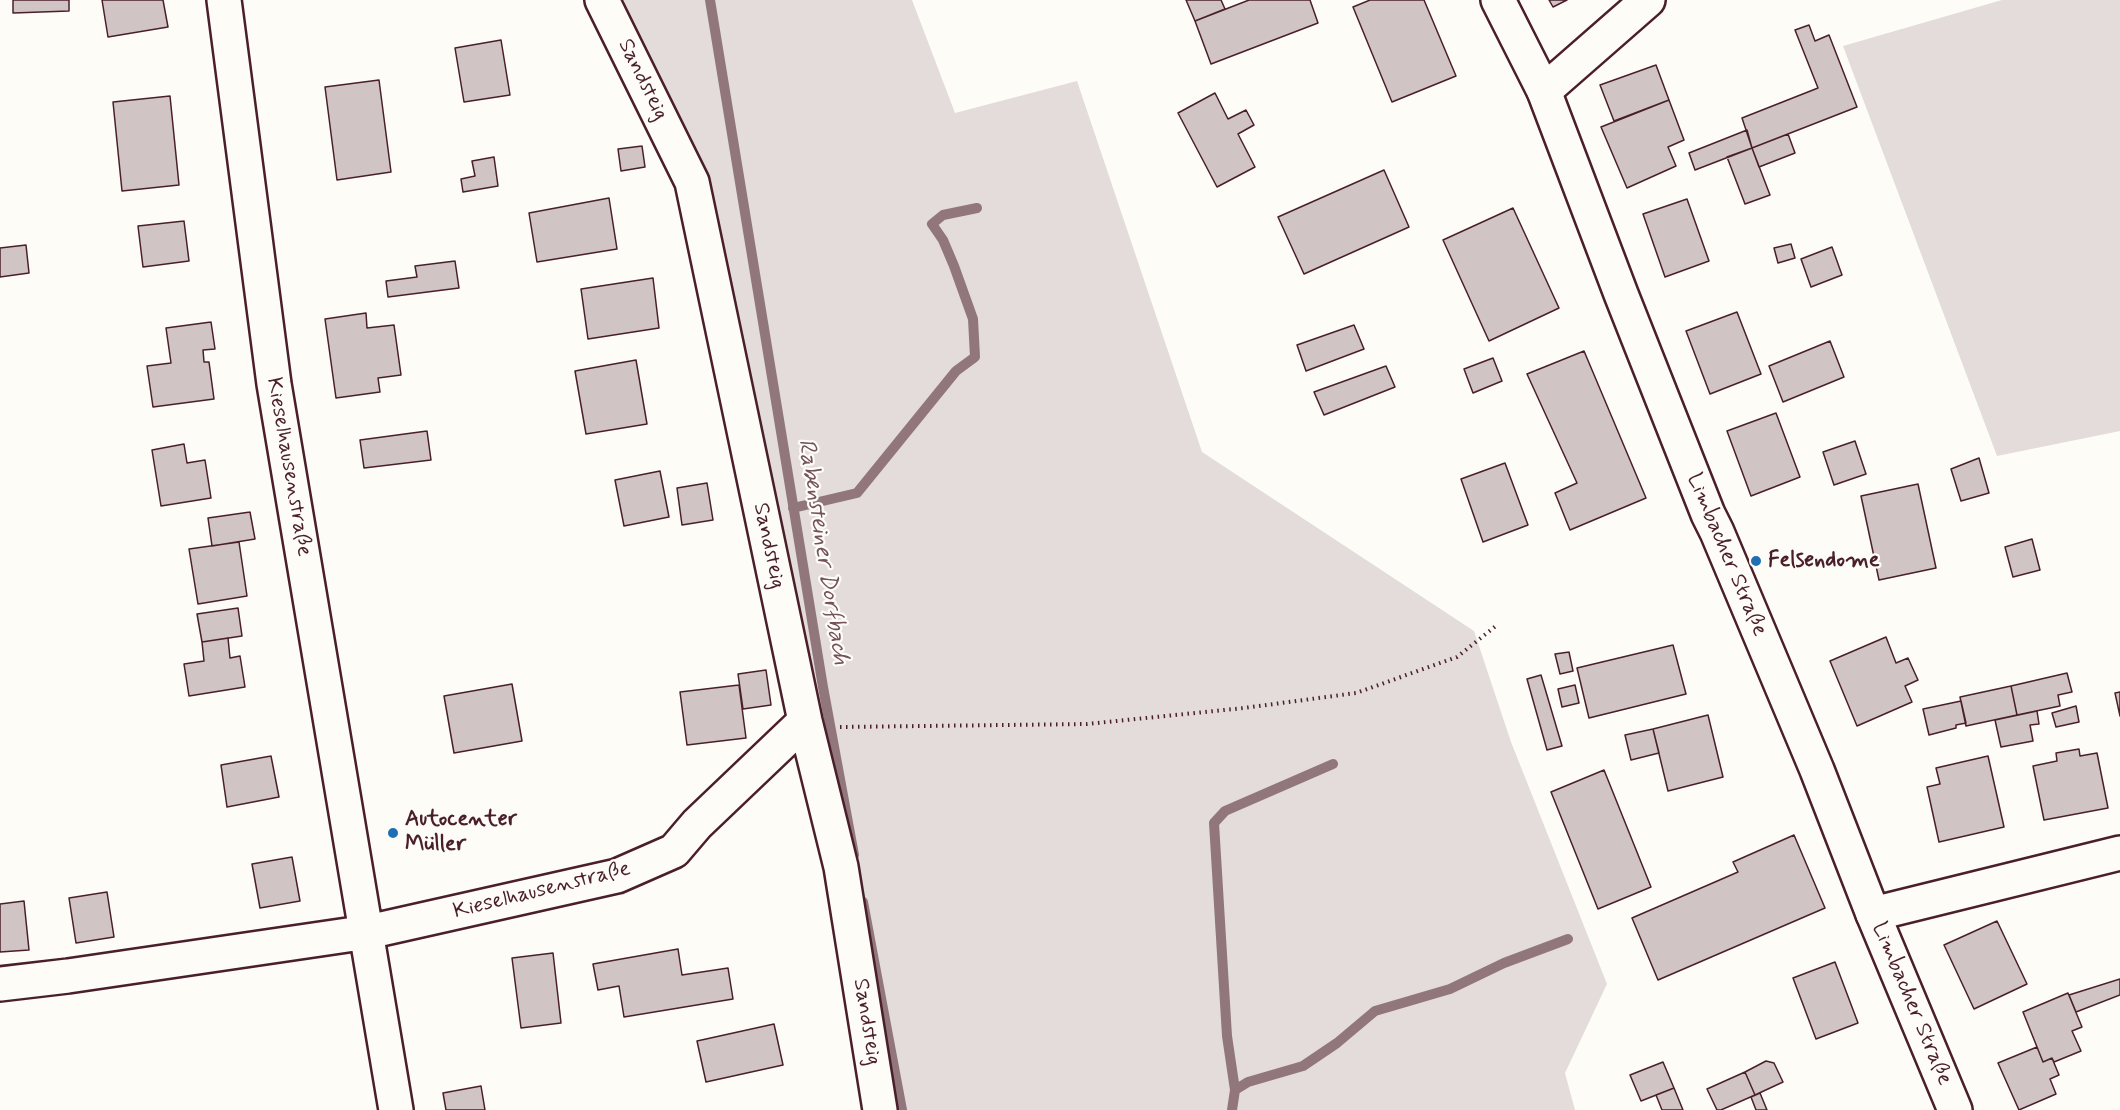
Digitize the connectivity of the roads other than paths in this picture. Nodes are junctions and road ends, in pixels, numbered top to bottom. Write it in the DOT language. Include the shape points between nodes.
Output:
graph roads {
  1 [pos="224,0"];
  2 [pos="602,0"];
  3 [pos="1498,0"];
  4 [pos="1648,0"];
  5 [pos="1544,91"];
  6 [pos="805,721"];
  7 [pos="2120,853"];
  8 [pos="1874,914"];
  9 [pos="368,932"];
  10 [pos="0,984"];
  11 [pos="396,1110"];
  12 [pos="880,1110"];
  13 [pos="1955,1110"];
  1 -- 9 [label="street, Kieselhausenstraße" via="274,384"];
  2 -- 6 [label="street, Sandsteig" via="692,182"];
  3 -- 5 [label="street, Limbacher Straße"];
  4 -- 5 [label="street"];
  5 -- 8 [label="street, Limbacher Straße" via="1708,514"];
  6 -- 9 [label="street, Kieselhausenstraße" via="674,851 617,876"];
  6 -- 12 [label="street, Sandsteig" via="841,867"];
  7 -- 8 [label="street"];
  8 -- 13 [label="street, Limbacher Straße"];
  9 -- 10 [label="street, Kieselhausenstraße"];
  9 -- 11 [label="street, Kieselhausenstraße"];
}
